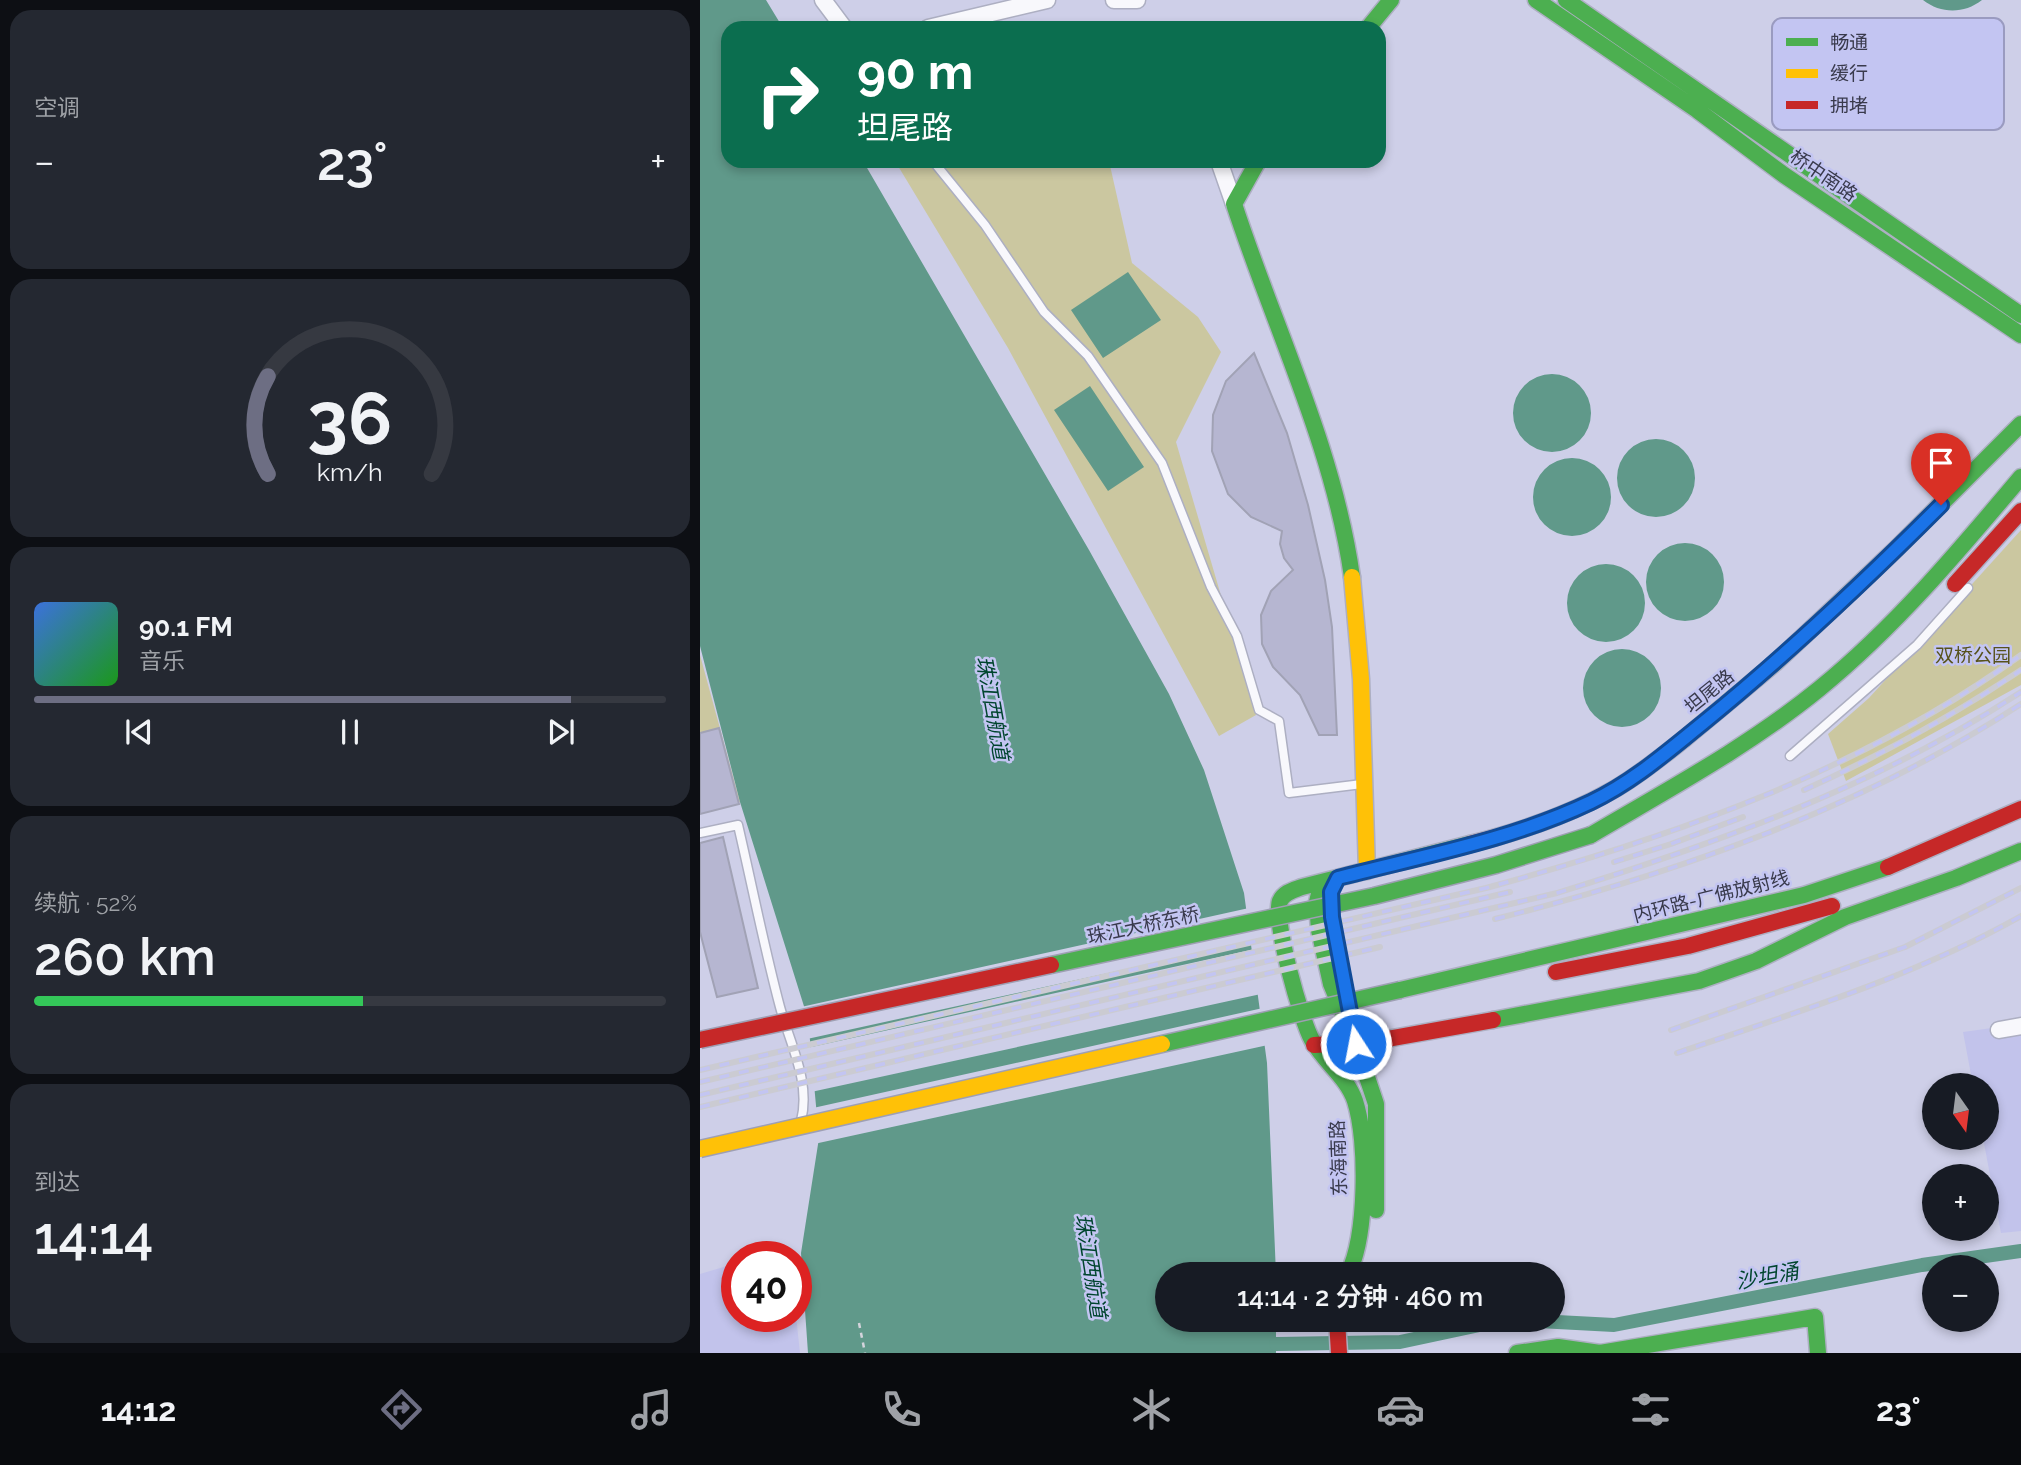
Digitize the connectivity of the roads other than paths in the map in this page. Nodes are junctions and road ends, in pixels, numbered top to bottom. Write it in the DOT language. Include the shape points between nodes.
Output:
graph roads {
  1 [pos="823,0"];
  2 [pos="1047,0"];
  3 [pos="1114,0"];
  4 [pos="1137,0"];
  5 [pos="1391,0"];
  6 [pos="1536,0"];
  7 [pos="1566,0"];
  8 [pos="839,21"];
  9 [pos="958,21"];
  10 [pos="1374,21"];
  11 [pos="939,168"];
  12 [pos="1221,168"];
  13 [pos="1254,168"];
  14 [pos="1234,204"];
  15 [pos="2021,315"];
  16 [pos="2021,335"];
  17 [pos="2018,432"];
  18 [pos="2021,477"];
  19 [pos="2021,511"];
  20 [pos="1971,585"];
  21 [pos="1808,720"];
  22 [pos="1790,756"];
  23 [pos="1735,768"];
  24 [pos="1365,784"];
  25 [pos="2021,809"];
  26 [pos="700,833"];
  27 [pos="1591,835"];
  28 [pos="2021,851"];
  29 [pos="1367,871"];
  30 [pos="1927,871"];
  31 [pos="1332,880"];
  32 [pos="1400,990"];
  33 [pos="2021,1026"];
  34 [pos="1999,1030"];
  35 [pos="1408,1035"];
  36 [pos="700,1042"];
  37 [pos="1356,1044"];
  38 [pos="1314,1045"];
  39 [pos="1376,1104"];
  40 [pos="800,1125"];
  41 [pos="700,1143"];
  42 [pos="745,1144"];
  43 [pos="700,1149"];
  44 [pos="1374,1244"];
  45 [pos="1354,1262"];
  46 [pos="1338,1332"];
  47 [pos="1339,1353"];
  48 [pos="1517,1353"];
  49 [pos="1818,1353"];
  1 -- 8 [label="street"];
  2 -- 9 [label="street"];
  3 -- 4 [label="street"];
  5 -- 10 [label="main road"];
  6 -- 16 [label="main road, 桥中南路"];
  7 -- 15 [label="main road, 桥中南路"];
  11 -- 24 [label="lane" via="985,225 1044,312 1088,356 1162,463 1211,587 1237,636 1259,710 1279,722 1289,793"];
  12 -- 14 [label="street"];
  13 -- 14 [label="main road"];
  14 -- 24 [label="main road" via="1312,423 1344,529 1358,627"];
  17 -- 29 [label="main road, 坦尾路" via="1800,640 1637,775 1590,802 1521,829"];
  18 -- 27 [label="main road" via="1872,643 1817,691 1727,754"];
  19 -- 21 [label="main road" via="1880,662"];
  20 -- 22 [label="lane" via="1917,645"];
  23 -- 27 [label="main road" via="1662,806"];
  24 -- 29 [label="main road"];
  25 -- 32 [label="main road, 内环路-广佛放射线" via="1890,866 1804,895"];
  26 -- 42 [label="lane" via="737,825 804,1087 801,1121 782,1135"];
  27 -- 36 [label="main road, 珠江大桥东桥, bridge" via="1374,896"];
  28 -- 35 [label="main road" via="1845,916 1731,972"];
  29 -- 31 [label="main road, 东海南路"];
  30 -- 32 [label="main road" via="1866,895 1688,946 1535,976"];
  31 -- 37 [label="main road, 东海南路" via="1332,917"];
  31 -- 38 [label="main road, 东海南路" via="1292,891 1281,898 1279,906 1283,937"];
  32 -- 40 [label="main road, bridge"];
  33 -- 34 [label="street"];
  35 -- 37 [label="main road"];
  35 -- 39 [label="main road" via="1388,1049 1381,1062"];
  37 -- 38 [label="main road"];
  37 -- 39 [label="main road, 东海南路"];
  38 -- 45 [label="main road, 东海南路" via="1342,1075 1358,1113 1359,1242"];
  39 -- 44 [label="main road, 东海南路"];
  40 -- 41 [label="main road, bridge"];
  40 -- 43 [label="main road, bridge"];
  46 -- 47 [label="main road"];
  48 -- 49 [label="main road" via="1558,1347 1600,1353 1815,1317"];
}
